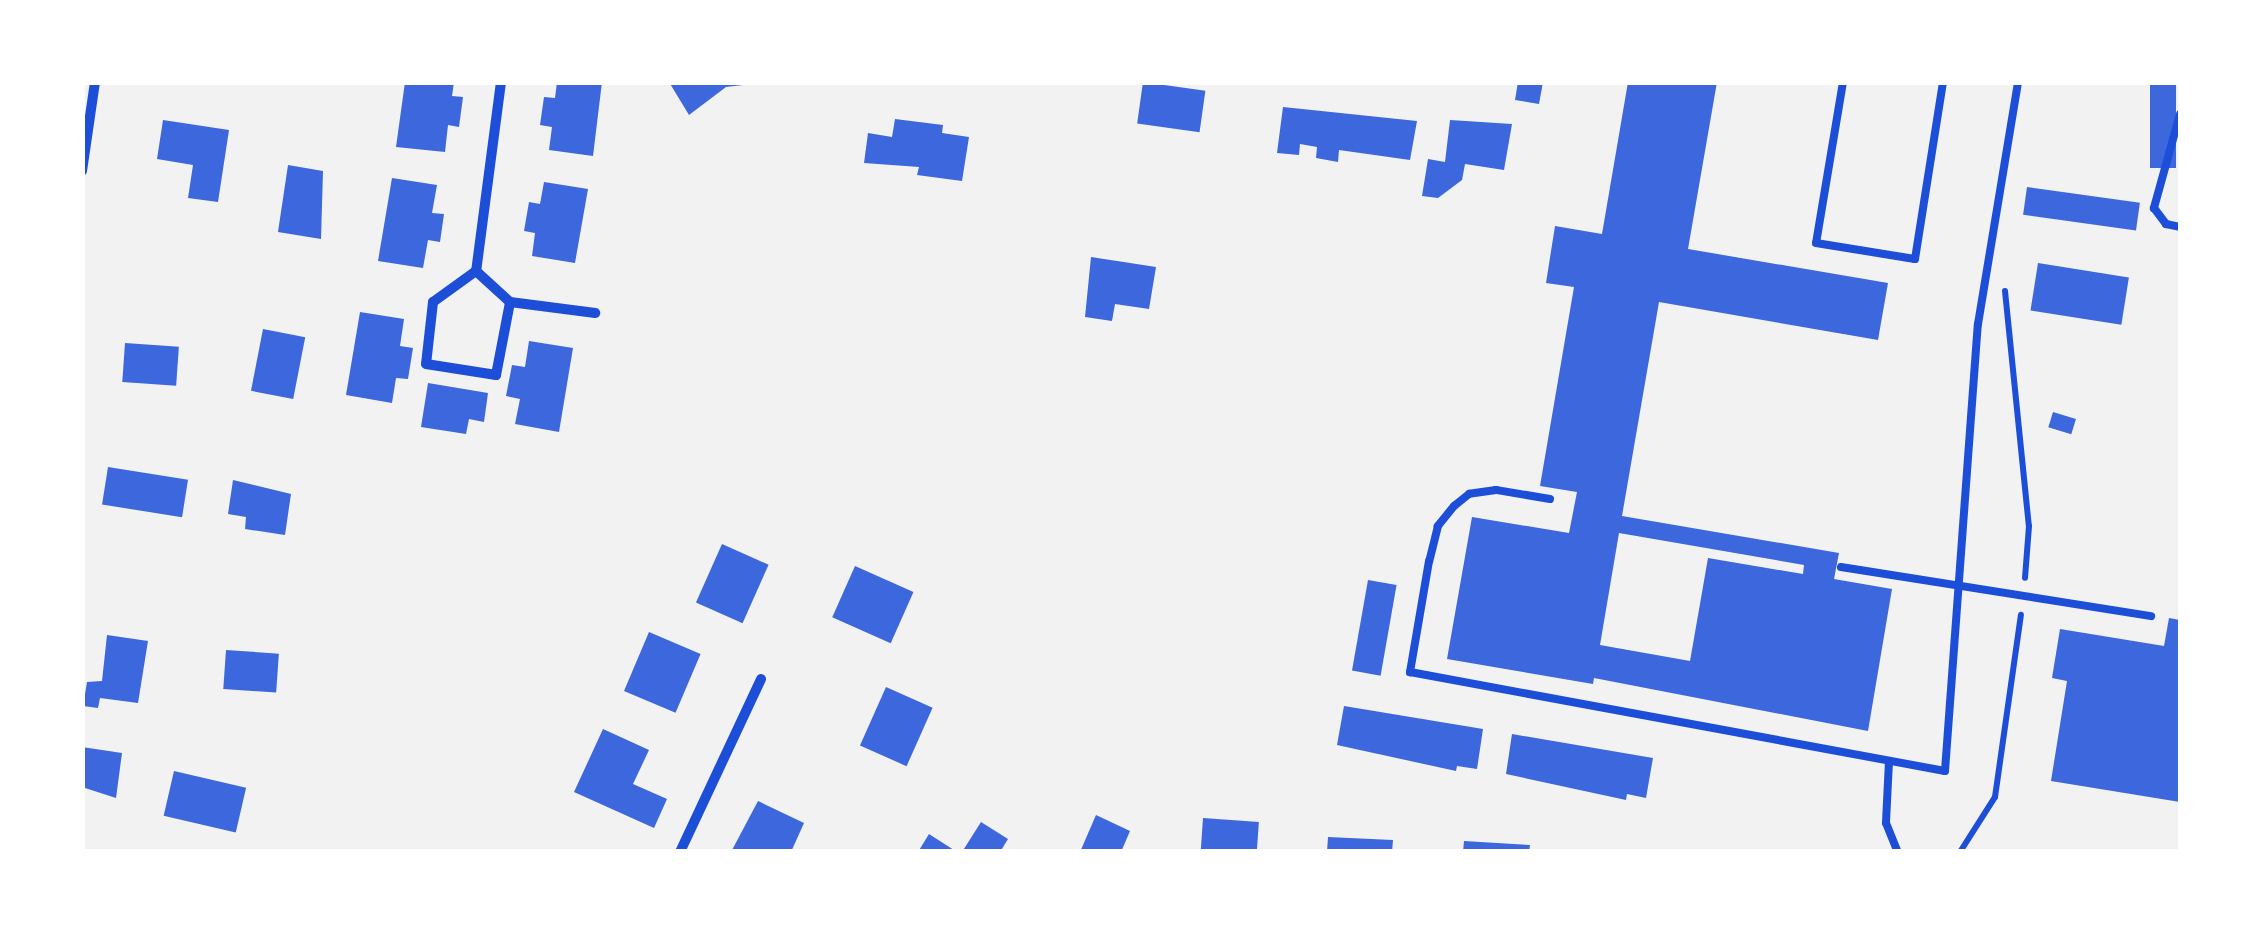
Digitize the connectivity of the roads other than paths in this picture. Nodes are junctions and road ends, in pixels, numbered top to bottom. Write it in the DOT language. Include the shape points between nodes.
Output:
graph roads {
  1 [pos="96,82"];
  2 [pos="501,82"];
  3 [pos="1843,82"];
  4 [pos="1943,82"];
  5 [pos="2018,82"];
  6 [pos="2180,114"];
  7 [pos="82,170"];
  8 [pos="2180,227"];
  9 [pos="476,271"];
  10 [pos="510,302"];
  11 [pos="594,313"];
  12 [pos="1550,500"];
  13 [pos="1841,567"];
  14 [pos="1962,586"];
  15 [pos="2150,616"];
  16 [pos="761,679"];
  17 [pos="1889,760"];
  18 [pos="680,852"];
  19 [pos="1898,852"];
  1 -- 7 [label="street"];
  2 -- 9 [label="street"];
  3 -- 4 [label="lane" via="1816,243 1915,259"];
  5 -- 14 [label="lane" via="1978,324"];
  6 -- 8 [label="lane" via="2154,208 2166,224"];
  9 -- 10 [label="street"];
  9 -- 10 [label="street" via="434,302 426,364 496,375"];
  10 -- 11 [label="street"];
  12 -- 17 [label="lane" via="1496,490 1468,494 1454,506 1438,526 1410,672"];
  13 -- 14 [label="lane"];
  14 -- 15 [label="lane"];
  14 -- 17 [label="lane" via="1945,771"];
  16 -- 18 [label="street"];
  17 -- 19 [label="lane" via="1886,823"];
}
